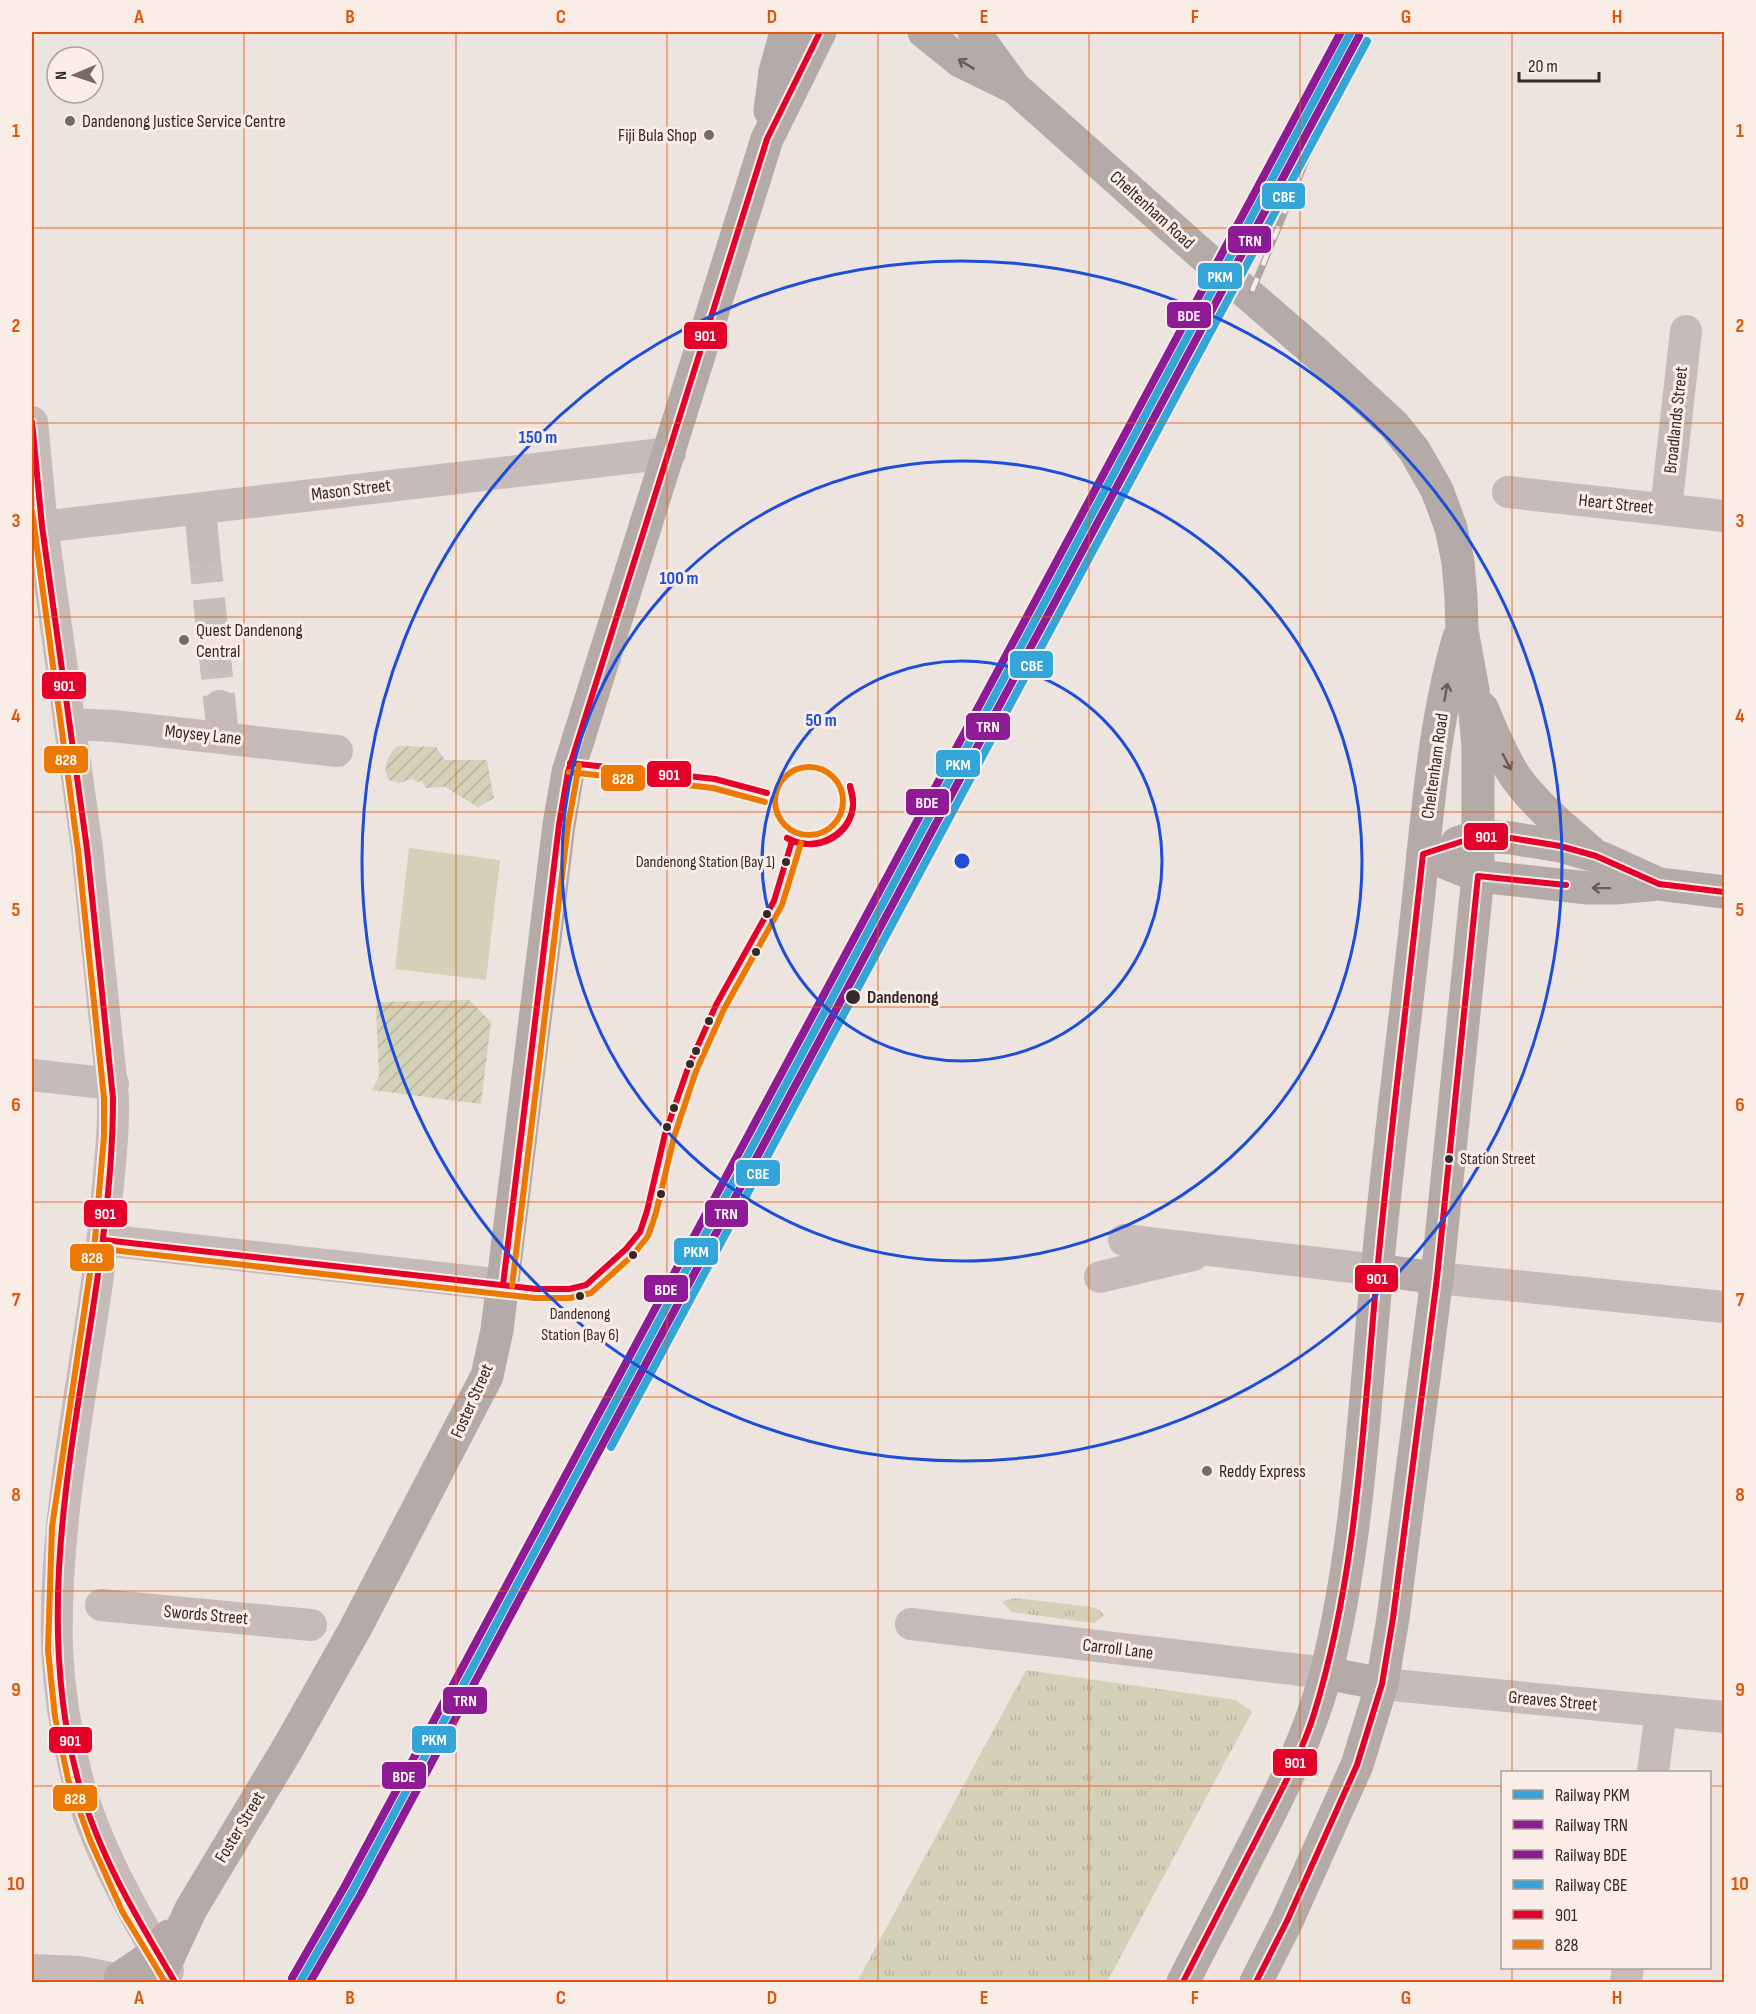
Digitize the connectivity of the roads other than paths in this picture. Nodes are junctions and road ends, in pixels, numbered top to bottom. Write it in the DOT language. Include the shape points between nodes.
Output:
graph roads {
  1 [pos="786,32"];
  2 [pos="820,32"];
  3 [pos="924,32"];
  4 [pos="974,32"];
  5 [pos="1014,87"];
  6 [pos="767,140"];
  7 [pos="1686,331"];
  8 [pos="32,422"];
  9 [pos="670,453"];
  10 [pos="1508,492"];
  11 [pos="200,509"];
  12 [pos="1666,509"];
  13 [pos="1725,516"];
  14 [pos="37,527"];
  15 [pos="204,551"];
  16 [pos="1461,630"];
  17 [pos="1473,690"];
  18 [pos="220,706"];
  19 [pos="69,724"];
  20 [pos="223,737"];
  21 [pos="337,751"];
  22 [pos="1479,836"];
  23 [pos="1423,854"];
  24 [pos="1596,856"];
  25 [pos="1478,876"];
  26 [pos="1659,884"];
  27 [pos="1725,892"];
  28 [pos="32,1075"];
  29 [pos="113,1084"];
  30 [pos="104,1240"];
  31 [pos="1124,1240"];
  32 [pos="1214,1251"];
  33 [pos="1377,1270"];
  34 [pos="1100,1277"];
  35 [pos="1437,1278"];
  36 [pos="503,1285"];
  37 [pos="1725,1307"];
  38 [pos="100,1605"];
  39 [pos="911,1624"];
  40 [pos="311,1625"];
  41 [pos="1326,1673"];
  42 [pos="1382,1684"];
  43 [pos="1661,1711"];
  44 [pos="1725,1717"];
  45 [pos="1653,1771"];
  46 [pos="191,1909"];
  47 [pos="32,1970"];
  48 [pos="119,1981"];
  49 [pos="157,1983"];
  50 [pos="175,1983"];
  51 [pos="1183,1983"];
  52 [pos="1256,1983"];
  1 -- 6 [label="main road, Foster Street" via="775,72"];
  2 -- 6 [label="main road, Foster Street"];
  5 -- 3 [label="main road, Cheltenham Road, one-way" via="960,61"];
  4 -- 5 [label="main road, Cheltenham Road"];
  5 -- 16 [label="main road, Cheltenham Road" via="1316,352 1407,440 1437,490 1451,528 1460,579"];
  6 -- 9 [label="main road, Foster Street"];
  7 -- 12 [label="street, Broadlands Street"];
  8 -- 14 [label="street"];
  9 -- 11 [label="street, Mason Street"];
  9 -- 36 [label="main road, Foster Street" via="566,782"];
  10 -- 12 [label="street, Heart Street"];
  11 -- 14 [label="street, Mason Street"];
  11 -- 15 [label="street"];
  12 -- 13 [label="street, Heart Street"];
  14 -- 19 [label="street"];
  16 -- 17 [label="main road, Cheltenham Road"];
  23 -- 16 [label="main road, Cheltenham Road, one-way" via="1443,706"];
  17 -- 22 [label="main road, Cheltenham Road"];
  17 -- 24 [label="main road, one-way" via="1516,778"];
  18 -- 20 [label="street"];
  19 -- 20 [label="street, Moysey Lane"];
  19 -- 29 [label="street"];
  20 -- 21 [label="street, Moysey Lane"];
  22 -- 23 [label="main road"];
  22 -- 24 [label="main road" via="1543,843"];
  22 -- 25 [label="main road, Cheltenham Road"];
  23 -- 25 [label="main road"];
  23 -- 33 [label="main road, Cheltenham Road"];
  24 -- 26 [label="main road"];
  26 -- 25 [label="main road, one-way" via="1588,888"];
  25 -- 35 [label="main road, Cheltenham Road"];
  26 -- 27 [label="main road"];
  28 -- 29 [label="street"];
  29 -- 30 [label="street"];
  30 -- 36 [label="street"];
  30 -- 50 [label="street" via="61,1528 57,1649 64,1716 77,1777 98,1837 130,1906"];
  31 -- 32 [label="street"];
  32 -- 33 [label="street"];
  32 -- 34 [label="street"];
  33 -- 35 [label="main road"];
  33 -- 41 [label="main road, Cheltenham Road" via="1351,1543"];
  35 -- 37 [label="street"];
  35 -- 42 [label="main road, Cheltenham Road"];
  36 -- 46 [label="main road, Foster Street" via="494,1347 482,1387 350,1639"];
  38 -- 40 [label="street, Swords Street"];
  39 -- 41 [label="street, Carroll Lane"];
  41 -- 42 [label="main road"];
  41 -- 51 [label="main road, Cheltenham Road" via="1290,1774"];
  42 -- 43 [label="street, Greaves Street"];
  42 -- 52 [label="main road, Cheltenham Road" via="1357,1765"];
  43 -- 44 [label="street, Greaves Street"];
  43 -- 45 [label="street"];
  46 -- 48 [label="main road, Foster Street" via="148,1959"];
  46 -- 49 [label="main road, Foster Street"];
  47 -- 48 [label="street" via="80,1972"];
}
